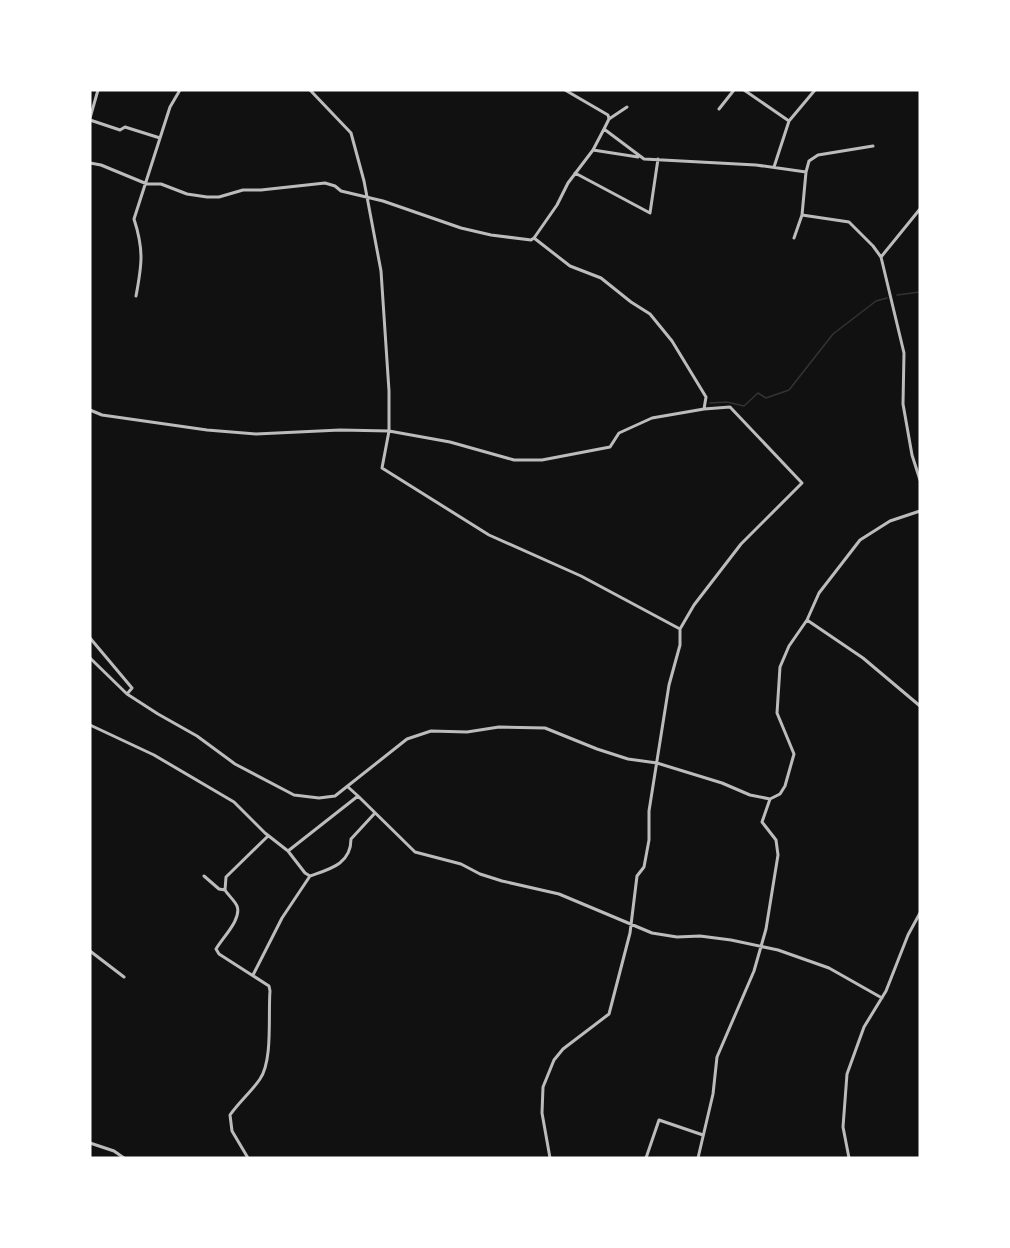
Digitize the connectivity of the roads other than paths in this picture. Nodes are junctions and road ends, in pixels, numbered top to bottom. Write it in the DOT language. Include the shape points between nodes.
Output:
graph roads {
  1 [pos="98,90"];
  2 [pos="180,90"];
  3 [pos="310,90"];
  4 [pos="565,90"];
  5 [pos="734,90"];
  6 [pos="744,90"];
  7 [pos="815,90"];
  8 [pos="627,107"];
  9 [pos="718,109"];
  10 [pos="90,119"];
  11 [pos="609,119"];
  12 [pos="789,121"];
  13 [pos="604,129"];
  14 [pos="160,138"];
  15 [pos="873,146"];
  16 [pos="593,150"];
  17 [pos="639,157"];
  18 [pos="658,159"];
  19 [pos="90,163"];
  20 [pos="774,167"];
  21 [pos="806,172"];
  22 [pos="575,173"];
  23 [pos="147,184"];
  24 [pos="367,197"];
  25 [pos="920,208"];
  26 [pos="802,215"];
  27 [pos="534,238"];
  28 [pos="794,238"];
  29 [pos="880,257"];
  30 [pos="136,296"];
  31 [pos="704,409"];
  32 [pos="90,410"];
  33 [pos="389,431"];
  34 [pos="920,480"];
  35 [pos="920,512"];
  36 [pos="807,620"];
  37 [pos="680,629"];
  38 [pos="90,638"];
  39 [pos="90,658"];
  40 [pos="127,694"];
  41 [pos="920,706"];
  42 [pos="90,725"];
  43 [pos="657,763"];
  44 [pos="348,787"];
  45 [pos="358,796"];
  46 [pos="770,799"];
  47 [pos="375,813"];
  48 [pos="268,836"];
  49 [pos="288,851"];
  50 [pos="204,876"];
  51 [pos="310,876"];
  52 [pos="225,890"];
  53 [pos="920,913"];
  54 [pos="632,925"];
  55 [pos="762,946"];
  56 [pos="90,951"];
  57 [pos="253,975"];
  58 [pos="124,977"];
  59 [pos="882,998"];
  60 [pos="703,1135"];
  61 [pos="90,1143"];
  62 [pos="124,1158"];
  63 [pos="248,1158"];
  64 [pos="550,1158"];
  65 [pos="646,1158"];
  66 [pos="698,1158"];
  67 [pos="849,1158"];
  1 -- 10 [label="street"];
  2 -- 14 [label="street"];
  3 -- 24 [label="street" via="351,133"];
  4 -- 11 [label="street"];
  5 -- 9 [label="street"];
  6 -- 12 [label="street"];
  7 -- 12 [label="street"];
  8 -- 11 [label="street"];
  10 -- 14 [label="street"];
  11 -- 13 [label="street"];
  12 -- 20 [label="street"];
  13 -- 16 [label="street"];
  13 -- 17 [label="street"];
  14 -- 23 [label="street"];
  15 -- 21 [label="street" via="819,155 808,161"];
  16 -- 17 [label="street"];
  16 -- 22 [label="street"];
  17 -- 18 [label="street"];
  18 -- 20 [label="street"];
  18 -- 22 [label="street" via="650,213"];
  19 -- 23 [label="street"];
  20 -- 21 [label="street"];
  21 -- 26 [label="street"];
  22 -- 27 [label="street"];
  23 -- 24 [label="street" via="219,197 243,190 325,183"];
  23 -- 30 [label="street" via="134,219 142,260"];
  24 -- 27 [label="street" via="462,228"];
  24 -- 33 [label="street" via="381,271"];
  25 -- 29 [label="street"];
  26 -- 28 [label="street"];
  26 -- 29 [label="street" via="849,222"];
  27 -- 31 [label="street" via="570,266 601,278 650,314 672,341 706,398"];
  29 -- 34 [label="street" via="904,353 903,404"];
  31 -- 33 [label="street" via="652,418 619,433 610,447 542,460 514,460 459,444"];
  31 -- 37 [label="street" via="730,407 802,483 735,551"];
  32 -- 33 [label="street" via="102,415 256,434"];
  33 -- 37 [label="street" via="382,468 391,475 489,535 581,576"];
  35 -- 36 [label="street" via="890,521 860,540 819,593"];
  36 -- 41 [label="street" via="863,658"];
  36 -- 46 [label="street" via="780,667 777,713 794,754 785,786"];
  37 -- 43 [label="street"];
  38 -- 40 [label="street" via="132,688"];
  39 -- 40 [label="street"];
  40 -- 44 [label="street" via="235,764 294,795 335,796"];
  42 -- 48 [label="street" via="154,755 234,802"];
  43 -- 44 [label="street" via="628,759 545,728 431,731 407,739"];
  43 -- 46 [label="street"];
  43 -- 54 [label="street" via="649,840 644,869 637,876"];
  44 -- 45 [label="street"];
  45 -- 47 [label="street"];
  45 -- 49 [label="street"];
  46 -- 55 [label="street" via="762,822 776,840 778,855"];
  47 -- 51 [label="street" via="351,839 351,848 341,864"];
  47 -- 54 [label="street" via="415,852 461,864 502,881 559,894"];
  48 -- 49 [label="street"];
  48 -- 52 [label="street" via="226,877"];
  49 -- 51 [label="street"];
  50 -- 52 [label="street"];
  51 -- 57 [label="street" via="282,918"];
  52 -- 57 [label="street" via="237,906 237,913 217,951"];
  53 -- 59 [label="street"];
  54 -- 55 [label="street" via="665,936 700,936"];
  54 -- 64 [label="street" via="609,1014 563,1049 543,1088 542,1113"];
  55 -- 59 [label="street" via="829,968"];
  55 -- 60 [label="street" via="717,1057"];
  56 -- 58 [label="street"];
  57 -- 63 [label="street" via="269,986 269,1051 260,1079 230,1114 232,1131"];
  59 -- 67 [label="street" via="864,1027 847,1074 843,1127"];
  60 -- 65 [label="street" via="659,1120"];
  60 -- 66 [label="street"];
  61 -- 62 [label="street"];
}
